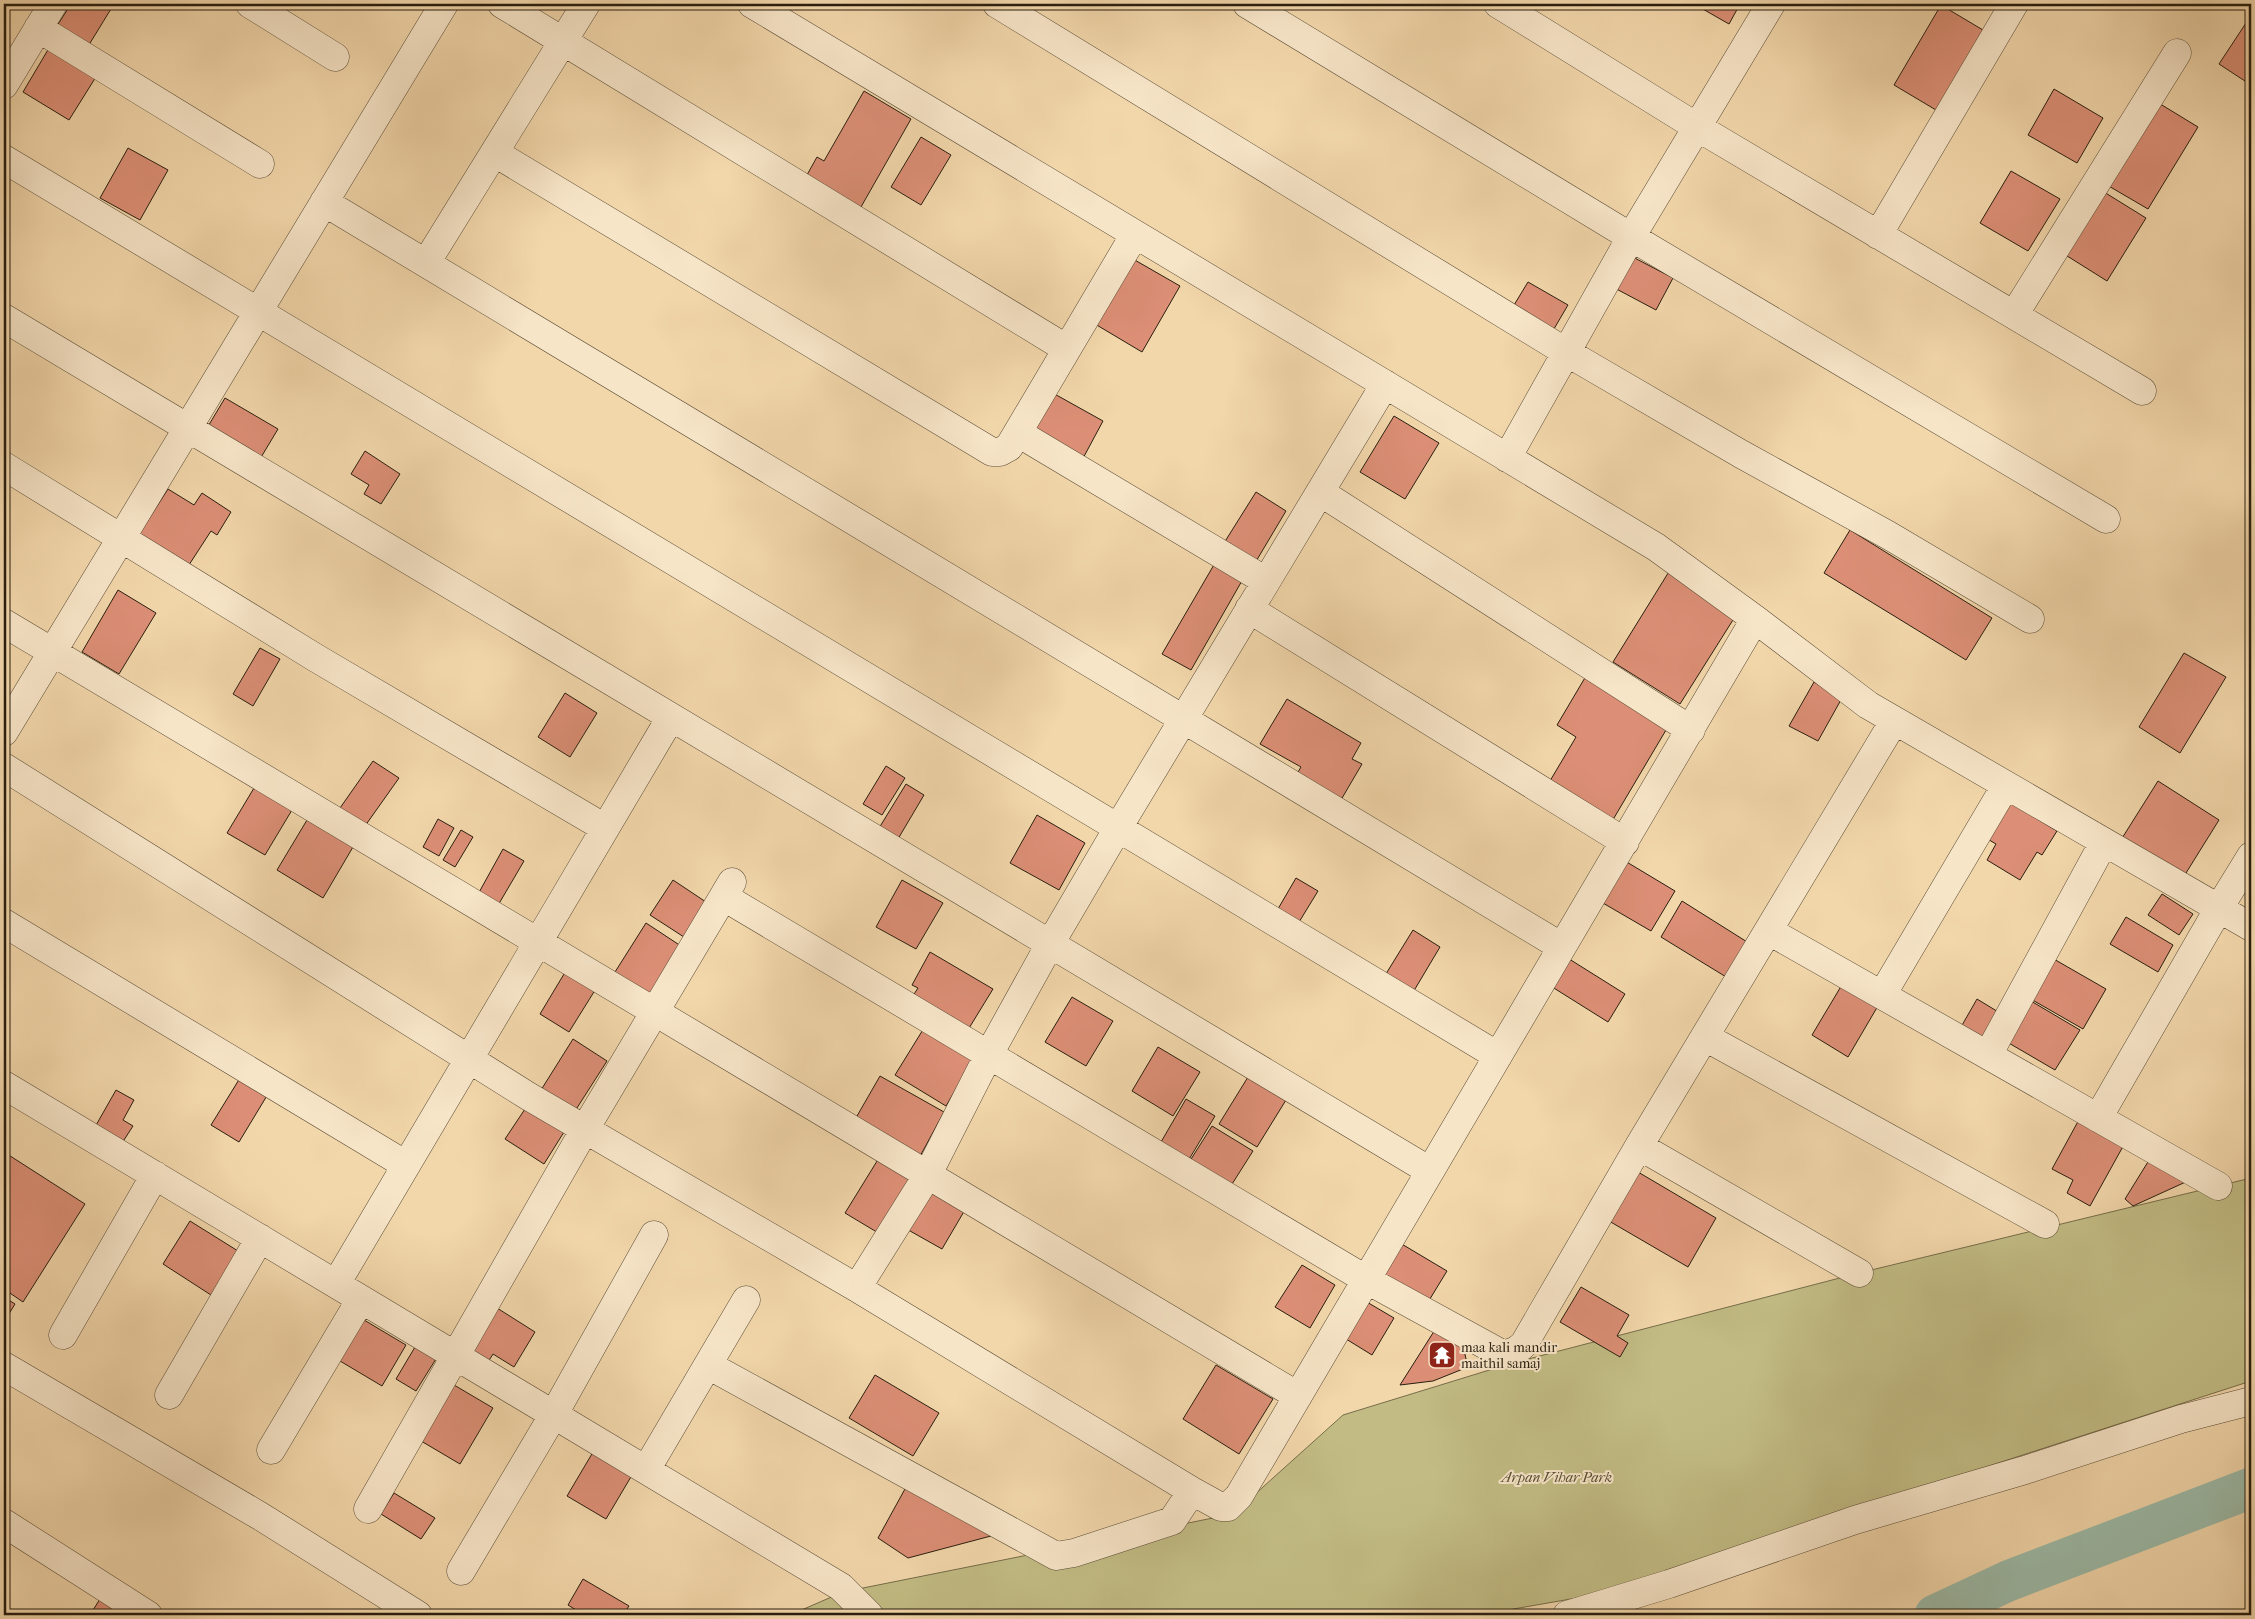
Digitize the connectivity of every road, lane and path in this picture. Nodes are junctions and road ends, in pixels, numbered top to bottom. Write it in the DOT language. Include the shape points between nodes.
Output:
graph roads {
  1 [pos="53,4"];
  2 [pos="250,4"];
  3 [pos="444,4"];
  4 [pos="502,4"];
  5 [pos="586,4"];
  6 [pos="752,4"];
  7 [pos="997,4"];
  8 [pos="1247,4"];
  9 [pos="1498,4"];
  10 [pos="1771,4"];
  11 [pos="2014,4"];
  12 [pos="1534,13"];
  13 [pos="38,28"];
  14 [pos="563,41"];
  15 [pos="2177,53"];
  16 [pos="335,57"];
  17 [pos="4,85"];
  18 [pos="1697,127"];
  19 [pos="494,153"];
  20 [pos="4,159"];
  21 [pos="260,164"];
  22 [pos="324,202"];
  23 [pos="1135,234"];
  24 [pos="1878,235"];
  25 [pos="1631,237"];
  26 [pos="426,263"];
  27 [pos="257,312"];
  28 [pos="2014,315"];
  29 [pos="4,318"];
  30 [pos="1067,349"];
  31 [pos="1566,352"];
  32 [pos="1385,384"];
  33 [pos="2142,391"];
  34 [pos="188,427"];
  35 [pos="1018,432"];
  36 [pos="1507,458"];
  37 [pos="4,466"];
  38 [pos="1320,492"];
  39 [pos="2106,520"];
  40 [pos="121,538"];
  41 [pos="1266,581"];
  42 [pos="1249,609"];
  43 [pos="1755,619"];
  44 [pos="2030,619"];
  45 [pos="4,623"];
  46 [pos="51,652"];
  47 [pos="671,717"];
  48 [pos="1183,719"];
  49 [pos="1894,721"];
  50 [pos="1691,730"];
  51 [pos="4,732"];
  52 [pos="4,767"];
  53 [pos="2006,785"];
  54 [pos="605,828"];
  55 [pos="1118,828"];
  56 [pos="1625,842"];
  57 [pos="2104,842"];
  58 [pos="2251,856"];
  59 [pos="2219,908"];
  60 [pos="4,924"];
  61 [pos="2251,927"];
  62 [pos="1769,930"];
  63 [pos="538,943"];
  64 [pos="1050,944"];
  65 [pos="1562,947"];
  66 [pos="1882,995"];
  67 [pos="655,1013"];
  68 [pos="1705,1037"];
  69 [pos="1988,1055"];
  70 [pos="988,1056"];
  71 [pos="1498,1056"];
  72 [pos="468,1059"];
  73 [pos="4,1084"];
  74 [pos="2098,1118"];
  75 [pos="585,1129"];
  76 [pos="1639,1146"];
  77 [pos="406,1165"];
  78 [pos="1430,1171"];
  79 [pos="155,1175"];
  80 [pos="927,1176"];
  81 [pos="2218,1186"];
  82 [pos="2045,1224"];
  83 [pos="654,1235"];
  84 [pos="260,1238"];
  85 [pos="1859,1273"];
  86 [pos="1367,1280"];
  87 [pos="336,1284"];
  88 [pos="857,1288"];
  89 [pos="361,1299"];
  90 [pos="746,1300"];
  91 [pos="63,1335"];
  92 [pos="456,1356"];
  93 [pos="708,1365"];
  94 [pos="4,1366"];
  95 [pos="169,1395"];
  96 [pos="1298,1396"];
  97 [pos="2251,1401"];
  98 [pos="554,1414"];
  99 [pos="271,1450"];
  100 [pos="646,1470"];
  101 [pos="1192,1491"];
  102 [pos="368,1509"];
  103 [pos="4,1523"];
  104 [pos="460,1571"];
  105 [pos="148,1615"];
  106 [pos="418,1615"];
  107 [pos="869,1615"];
  108 [pos="1567,1615"];
  1 -- 13 [label="street"];
  2 -- 16 [label="street"];
  3 -- 22 [label="street"];
  4 -- 14 [label="street"];
  5 -- 14 [label="street"];
  6 -- 23 [label="street"];
  7 -- 31 [label="street"];
  8 -- 25 [label="street"];
  9 -- 12 [label="street"];
  10 -- 18 [label="street"];
  11 -- 24 [label="street"];
  12 -- 18 [label="street"];
  13 -- 17 [label="street"];
  13 -- 21 [label="street"];
  14 -- 19 [label="street"];
  14 -- 30 [label="street"];
  15 -- 28 [label="street"];
  18 -- 24 [label="street"];
  18 -- 25 [label="street"];
  19 -- 26 [label="street"];
  19 -- 35 [label="street" via="992,452 1009,447"];
  20 -- 27 [label="street"];
  22 -- 26 [label="street"];
  22 -- 27 [label="street"];
  23 -- 30 [label="street"];
  23 -- 32 [label="street"];
  24 -- 28 [label="street"];
  25 -- 31 [label="street"];
  25 -- 39 [label="street"];
  26 -- 48 [label="street"];
  27 -- 34 [label="street"];
  27 -- 55 [label="street"];
  28 -- 33 [label="street"];
  29 -- 34 [label="street"];
  30 -- 35 [label="street"];
  31 -- 36 [label="street"];
  31 -- 44 [label="street"];
  32 -- 36 [label="street"];
  32 -- 38 [label="street"];
  34 -- 40 [label="street"];
  34 -- 47 [label="street"];
  35 -- 41 [label="street"];
  36 -- 43 [label="street" via="1656,547"];
  37 -- 40 [label="street"];
  38 -- 41 [label="street"];
  38 -- 50 [label="street"];
  40 -- 46 [label="street"];
  40 -- 54 [label="street" via="324,663"];
  41 -- 42 [label="street"];
  42 -- 48 [label="street"];
  42 -- 56 [label="street"];
  43 -- 49 [label="street"];
  43 -- 50 [label="street"];
  45 -- 46 [label="street"];
  46 -- 51 [label="street"];
  46 -- 63 [label="street"];
  47 -- 54 [label="street"];
  47 -- 64 [label="street"];
  48 -- 55 [label="street"];
  48 -- 65 [label="street"];
  49 -- 53 [label="street"];
  49 -- 62 [label="street"];
  50 -- 56 [label="street"];
  52 -- 72 [label="street"];
  53 -- 57 [label="street"];
  53 -- 66 [label="street"];
  54 -- 63 [label="street"];
  55 -- 64 [label="street"];
  55 -- 71 [label="street"];
  56 -- 65 [label="street"];
  57 -- 59 [label="street"];
  57 -- 69 [label="street"];
  58 -- 59 [label="street"];
  59 -- 61 [label="street"];
  59 -- 74 [label="street"];
  60 -- 77 [label="street"];
  62 -- 66 [label="street"];
  62 -- 68 [label="street"];
  63 -- 67 [label="street"];
  63 -- 72 [label="street"];
  64 -- 70 [label="street"];
  64 -- 78 [label="street"];
  65 -- 71 [label="street"];
  66 -- 69 [label="street"];
  67 -- 70 [label="street" via="728,890"];
  67 -- 75 [label="street"];
  67 -- 80 [label="street"];
  68 -- 76 [label="street"];
  68 -- 82 [label="street"];
  69 -- 74 [label="street"];
  70 -- 80 [label="street"];
  70 -- 86 [label="street"];
  71 -- 78 [label="street"];
  72 -- 75 [label="street"];
  72 -- 77 [label="street"];
  73 -- 79 [label="street"];
  74 -- 81 [label="street"];
  75 -- 88 [label="street"];
  75 -- 92 [label="street"];
  76 -- 85 [label="street"];
  76 -- 86 [label="street" via="1524,1344 1516,1352 1502,1354"];
  77 -- 87 [label="street"];
  78 -- 86 [label="street"];
  79 -- 84 [label="street"];
  79 -- 91 [label="street"];
  80 -- 88 [label="street"];
  80 -- 96 [label="street"];
  83 -- 98 [label="street"];
  84 -- 87 [label="street"];
  84 -- 95 [label="street"];
  86 -- 96 [label="street"];
  87 -- 89 [label="street"];
  88 -- 101 [label="street"];
  89 -- 92 [label="street"];
  89 -- 99 [label="street"];
  90 -- 93 [label="street"];
  92 -- 98 [label="street"];
  92 -- 102 [label="street"];
  93 -- 100 [label="street"];
  93 -- 101 [label="street" via="1056,1556 1172,1520"];
  94 -- 106 [label="street" via="260,1516"];
  96 -- 101 [label="street" via="1233,1504 1228,1508 1221,1507"];
  97 -- 108 [label="street" via="2181,1419 1855,1520 1669,1584"];
  98 -- 100 [label="street"];
  98 -- 104 [label="street"];
  100 -- 107 [label="street" via="841,1587"];
  103 -- 105 [label="street"];
}
